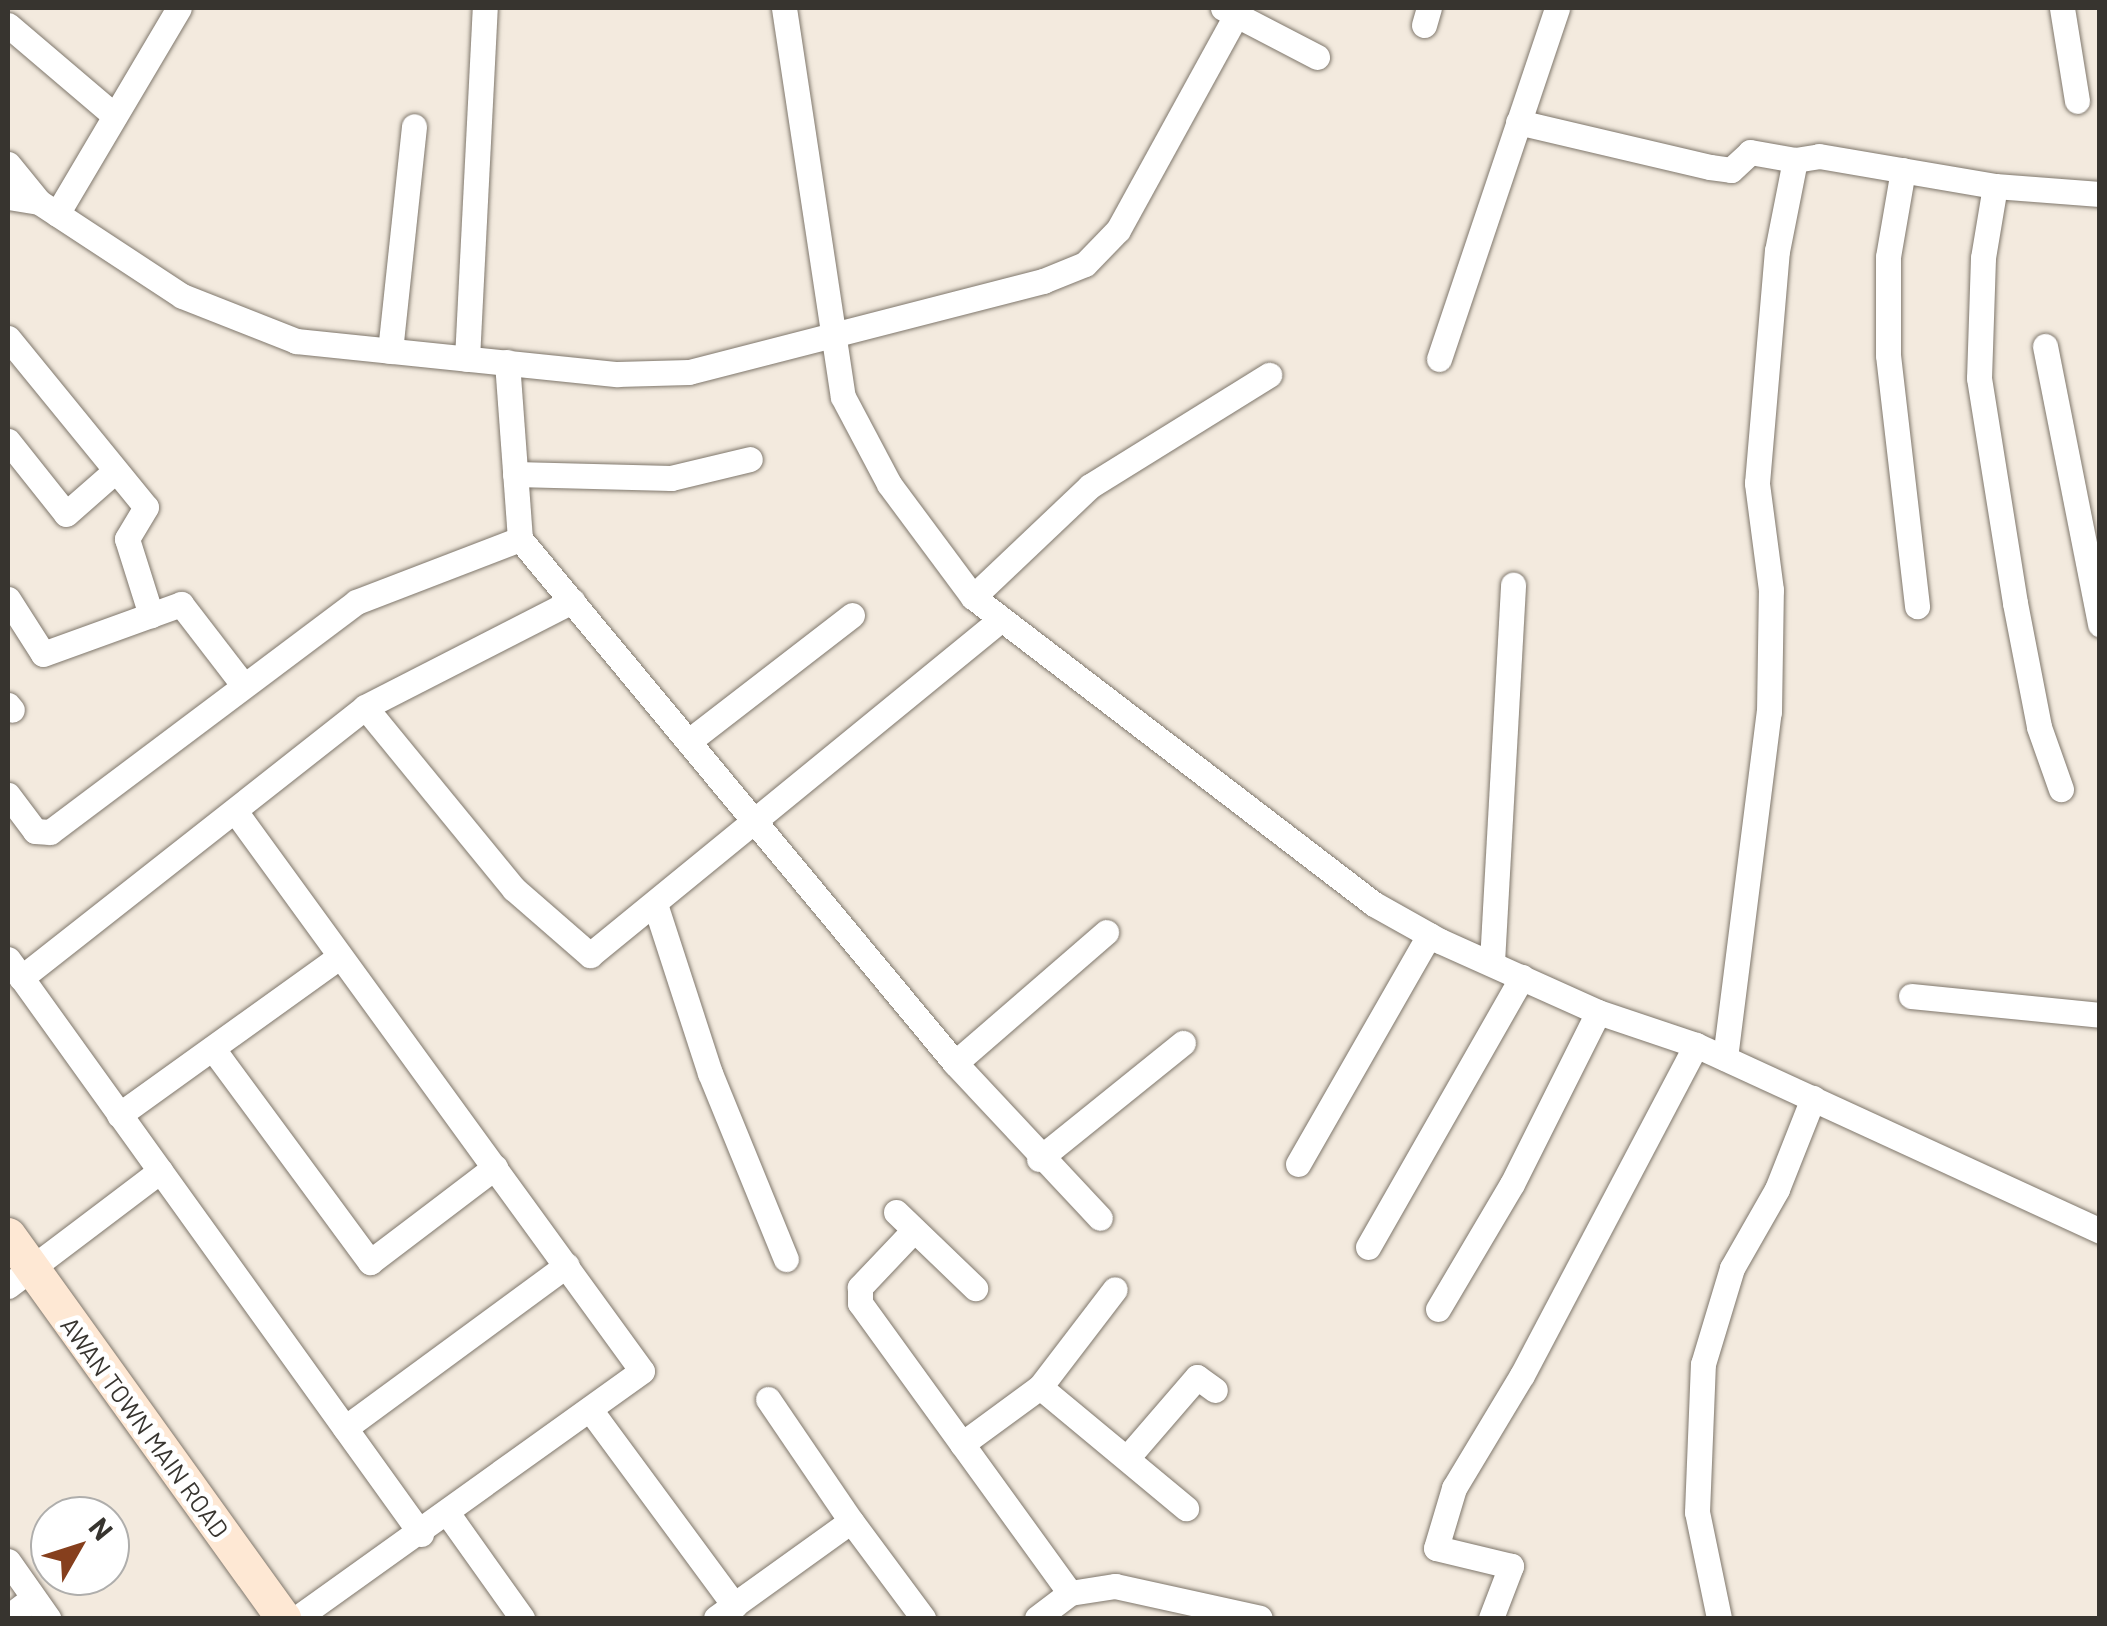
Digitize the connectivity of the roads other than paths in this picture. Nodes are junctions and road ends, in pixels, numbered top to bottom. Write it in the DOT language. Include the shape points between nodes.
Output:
graph roads {
  1 [pos="179,8"];
  2 [pos="485,8"];
  3 [pos="784,8"];
  4 [pos="1558,8"];
  5 [pos="2062,8"];
  6 [pos="1233,10"];
  7 [pos="8,25"];
  8 [pos="1317,57"];
  9 [pos="2077,101"];
  10 [pos="115,116"];
  11 [pos="1518,122"];
  12 [pos="414,126"];
  13 [pos="1795,160"];
  14 [pos="8,164"];
  15 [pos="1903,170"];
  16 [pos="1994,186"];
  17 [pos="2100,194"];
  18 [pos="8,197"];
  19 [pos="48,208"];
  20 [pos="838,334"];
  21 [pos="8,338"];
  22 [pos="2045,346"];
  23 [pos="390,351"];
  24 [pos="467,358"];
  25 [pos="1439,359"];
  26 [pos="506,362"];
  27 [pos="1269,375"];
  28 [pos="8,441"];
  29 [pos="750,459"];
  30 [pos="115,470"];
  31 [pos="515,474"];
  32 [pos="520,539"];
  33 [pos="1512,585"];
  34 [pos="973,597"];
  35 [pos="8,599"];
  36 [pos="572,601"];
  37 [pos="1916,606"];
  38 [pos="151,615"];
  39 [pos="852,616"];
  40 [pos="1000,620"];
  41 [pos="2100,625"];
  42 [pos="241,682"];
  43 [pos="365,707"];
  44 [pos="689,741"];
  45 [pos="2061,789"];
  46 [pos="8,795"];
  47 [pos="235,811"];
  48 [pos="758,823"];
  49 [pos="656,907"];
  50 [pos="1106,932"];
  51 [pos="1429,935"];
  52 [pos="340,956"];
  53 [pos="1492,962"];
  54 [pos="14,968"];
  55 [pos="1522,977"];
  56 [pos="1912,996"];
  57 [pos="1598,1012"];
  58 [pos="2100,1016"];
  59 [pos="1183,1043"];
  60 [pos="1696,1045"];
  61 [pos="213,1048"];
  62 [pos="1725,1058"];
  63 [pos="955,1062"];
  64 [pos="1813,1098"];
  65 [pos="119,1115"];
  66 [pos="1040,1159"];
  67 [pos="1298,1164"];
  68 [pos="495,1168"];
  69 [pos="160,1171"];
  70 [pos="1100,1218"];
  71 [pos="2100,1231"];
  72 [pos="8,1235"];
  73 [pos="1368,1247"];
  74 [pos="786,1259"];
  75 [pos="567,1265"];
  76 [pos="20,1278"];
  77 [pos="975,1288"];
  78 [pos="1116,1289"];
  79 [pos="1438,1310"];
  80 [pos="1040,1388"];
  81 [pos="1216,1390"];
  82 [pos="768,1400"];
  83 [pos="591,1411"];
  84 [pos="345,1428"];
  85 [pos="962,1444"];
  86 [pos="1127,1458"];
  87 [pos="1186,1508"];
  88 [pos="448,1514"];
  89 [pos="851,1521"];
  90 [pos="421,1534"];
  91 [pos="8,1561"];
  92 [pos="1070,1593"];
  93 [pos="40,1608"];
  94 [pos="725,1612"];
  95 [pos="8,1617"];
  96 [pos="282,1618"];
  97 [pos="297,1618"];
  98 [pos="522,1618"];
  99 [pos="924,1618"];
  100 [pos="1036,1618"];
  101 [pos="1260,1618"];
  102 [pos="1491,1618"];
  103 [pos="1718,1618"];
  1 -- 10 [label="street"];
  2 -- 24 [label="street"];
  3 -- 20 [label="street"];
  4 -- 11 [label="street"];
  5 -- 9 [label="street"];
  6 -- 8 [label="street"];
  6 -- 20 [label="street" via="1118,230 1085,264"];
  7 -- 10 [label="street"];
  10 -- 19 [label="street"];
  11 -- 13 [label="street" via="1710,167 1734,168 1750,152"];
  11 -- 25 [label="street"];
  12 -- 23 [label="street"];
  13 -- 15 [label="street" via="1801,154"];
  13 -- 62 [label="street" via="1777,251 1757,483 1771,590 1769,712"];
  14 -- 19 [label="street"];
  15 -- 16 [label="street"];
  15 -- 37 [label="street" via="1888,257 1888,356"];
  16 -- 17 [label="street"];
  16 -- 45 [label="street" via="1983,258 1979,378 2039,727"];
  18 -- 19 [label="street"];
  19 -- 23 [label="street" via="182,296 296,341"];
  20 -- 26 [label="street" via="689,372 617,374"];
  20 -- 34 [label="street" via="844,397 888,484"];
  21 -- 30 [label="street"];
  22 -- 41 [label="street"];
  23 -- 24 [label="street"];
  24 -- 26 [label="street"];
  26 -- 31 [label="street"];
  27 -- 34 [label="street" via="1090,486"];
  28 -- 30 [label="street" via="66,514"];
  29 -- 31 [label="street" via="671,478"];
  30 -- 38 [label="street" via="146,507 127,539"];
  31 -- 32 [label="street"];
  32 -- 36 [label="street"];
  32 -- 42 [label="street" via="356,602"];
  33 -- 53 [label="street"];
  34 -- 40 [label="street"];
  35 -- 38 [label="street" via="42,654"];
  36 -- 43 [label="street"];
  36 -- 44 [label="street"];
  38 -- 42 [label="street" via="180,604"];
  39 -- 44 [label="street"];
  40 -- 48 [label="street"];
  40 -- 51 [label="street" via="1374,904"];
  42 -- 46 [label="street" via="50,832 35,831"];
  43 -- 47 [label="street"];
  43 -- 49 [label="street" via="514,888 582,952 598,952"];
  44 -- 48 [label="street"];
  47 -- 52 [label="street"];
  47 -- 54 [label="street"];
  48 -- 49 [label="street"];
  48 -- 63 [label="street"];
  49 -- 74 [label="street" via="710,1073"];
  50 -- 63 [label="street"];
  51 -- 53 [label="street"];
  51 -- 67 [label="street"];
  52 -- 61 [label="street"];
  52 -- 68 [label="street"];
  53 -- 55 [label="street"];
  54 -- 65 [label="street"];
  55 -- 57 [label="street"];
  55 -- 73 [label="street"];
  56 -- 58 [label="street"];
  57 -- 60 [label="street"];
  57 -- 79 [label="street" via="1512,1184"];
  59 -- 66 [label="street"];
  60 -- 62 [label="street"];
  60 -- 102 [label="street" via="1522,1376 1454,1488 1436,1548 1511,1566"];
  61 -- 65 [label="street"];
  61 -- 68 [label="street" via="370,1262"];
  62 -- 64 [label="street"];
  63 -- 66 [label="street"];
  64 -- 71 [label="street"];
  64 -- 103 [label="street" via="1776,1189 1732,1268 1703,1364 1697,1512"];
  65 -- 69 [label="street"];
  66 -- 70 [label="street"];
  68 -- 75 [label="street"];
  69 -- 76 [label="street"];
  69 -- 84 [label="street"];
  72 -- 76 [label="street, AWAN TOWN MAIN ROAD"];
  75 -- 83 [label="street" via="642,1371"];
  75 -- 84 [label="street"];
  76 -- 96 [label="street, AWAN TOWN MAIN ROAD"];
  77 -- 85 [label="street" via="905,1221 858,1296"];
  78 -- 80 [label="street"];
  80 -- 85 [label="street"];
  80 -- 86 [label="street"];
  81 -- 86 [label="street" via="1196,1377"];
  82 -- 89 [label="street"];
  83 -- 88 [label="street"];
  83 -- 94 [label="street"];
  84 -- 90 [label="street"];
  85 -- 92 [label="street"];
  86 -- 87 [label="street"];
  88 -- 90 [label="street"];
  88 -- 98 [label="street"];
  89 -- 94 [label="street"];
  89 -- 99 [label="street"];
  90 -- 97 [label="street"];
  91 -- 93 [label="street"];
  92 -- 100 [label="street"];
  92 -- 101 [label="street" via="1115,1586"];
  93 -- 95 [label="street"];
}
